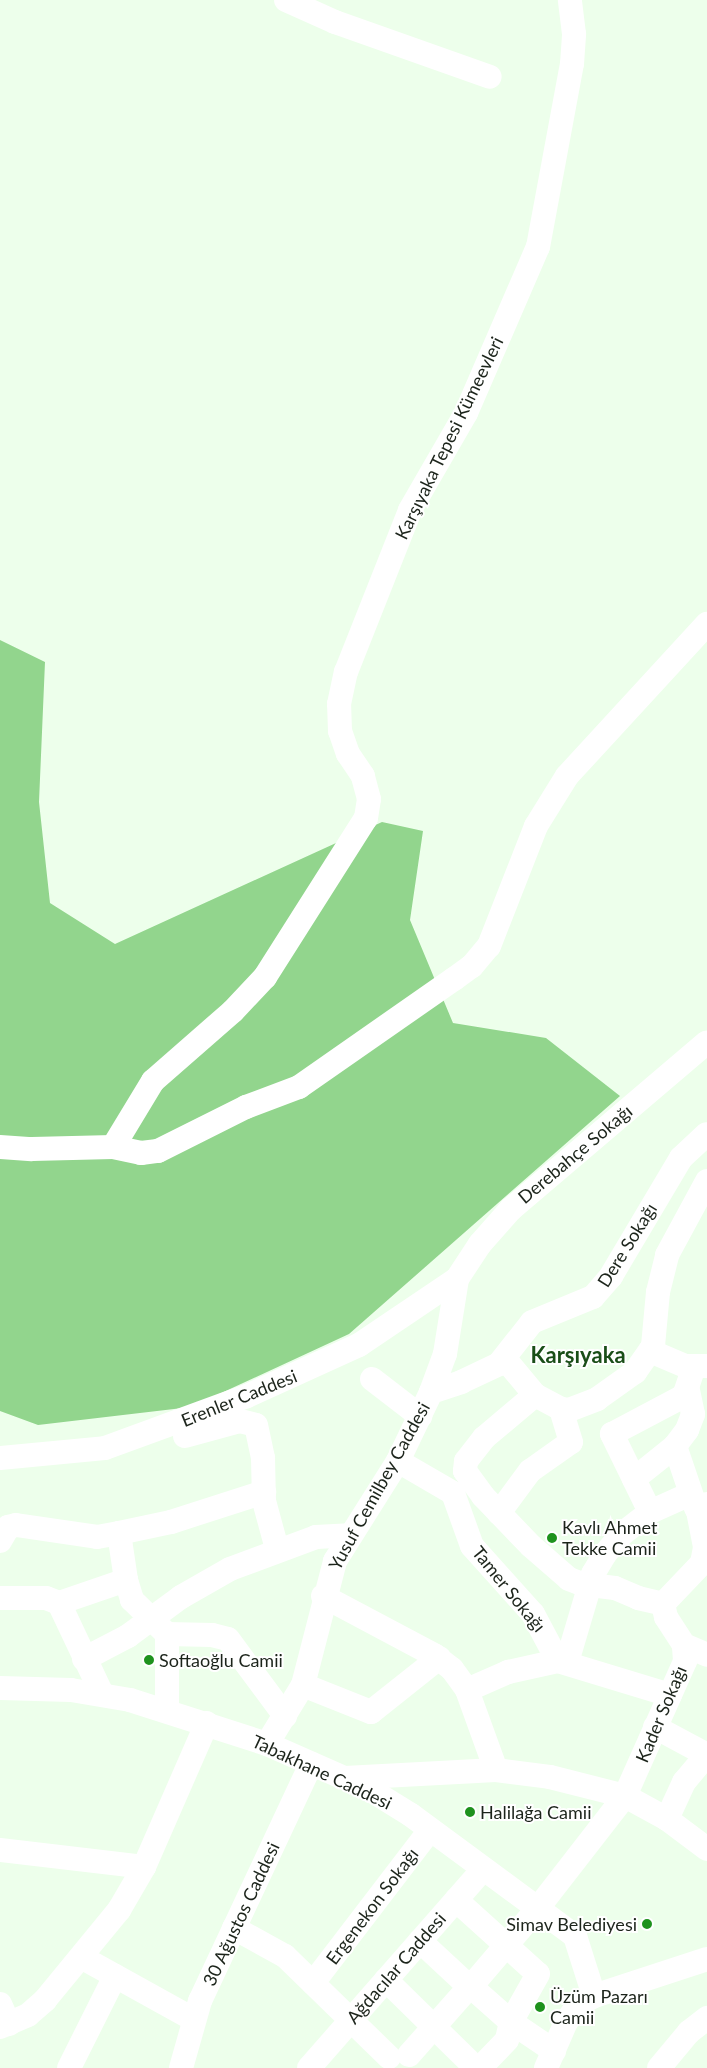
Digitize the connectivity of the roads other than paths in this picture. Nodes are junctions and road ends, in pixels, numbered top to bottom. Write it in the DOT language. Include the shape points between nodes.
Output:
graph roads {
  1 [pos="286,0"];
  2 [pos="570,0"];
  3 [pos="490,77"];
  4 [pos="707,624"];
  5 [pos="707,1042"];
  6 [pos="707,1134"];
  7 [pos="0,1147"];
  8 [pos="113,1147"];
  9 [pos="707,1181"];
  10 [pos="457,1279"];
  11 [pos="650,1351"];
  12 [pos="505,1359"];
  13 [pos="701,1366"];
  14 [pos="372,1379"];
  15 [pos="688,1390"];
  16 [pos="431,1392"];
  17 [pos="535,1395"];
  18 [pos="597,1399"];
  19 [pos="561,1409"];
  20 [pos="420,1416"];
  21 [pos="612,1434"];
  22 [pos="675,1446"];
  23 [pos="104,1448"];
  24 [pos="0,1458"];
  25 [pos="398,1460"];
  26 [pos="465,1471"];
  27 [pos="634,1479"];
  28 [pos="264,1492"];
  29 [pos="456,1500"];
  30 [pos="698,1503"];
  31 [pos="650,1512"];
  32 [pos="499,1513"];
  33 [pos="119,1533"];
  34 [pos="349,1535"];
  35 [pos="0,1541"];
  36 [pos="277,1549"];
  37 [pos="706,1551"];
  38 [pos="126,1580"];
  39 [pos="589,1585"];
  40 [pos="324,1596"];
  41 [pos="0,1598"];
  42 [pos="59,1603"];
  43 [pos="663,1604"];
  44 [pos="159,1626"];
  45 [pos="684,1645"];
  46 [pos="707,1655"];
  47 [pos="439,1658"];
  48 [pos="84,1659"];
  49 [pos="562,1661"];
  50 [pos="302,1685"];
  51 [pos="0,1688"];
  52 [pos="467,1690"];
  53 [pos="102,1694"];
  54 [pos="670,1694"];
  55 [pos="167,1711"];
  56 [pos="285,1716"];
  57 [pos="207,1723"];
  58 [pos="655,1727"];
  59 [pos="267,1744"];
  60 [pos="707,1755"];
  61 [pos="311,1764"];
  62 [pos="496,1770"];
  63 [pos="343,1778"];
  64 [pos="625,1796"];
  65 [pos="667,1819"];
  66 [pos="430,1830"];
  67 [pos="707,1849"];
  68 [pos="0,1850"];
  69 [pos="144,1867"];
  70 [pos="483,1869"];
  71 [pos="456,1900"];
  72 [pos="538,1908"];
  73 [pos="234,1928"];
  74 [pos="420,1941"];
  75 [pos="507,1944"];
  76 [pos="81,1957"];
  77 [pos="707,1959"];
  78 [pos="115,1976"];
  79 [pos="386,1980"];
  80 [pos="313,1983"];
  81 [pos="469,1987"];
  82 [pos="594,1996"];
  83 [pos="3,2018"];
  84 [pos="707,2018"];
  85 [pos="193,2019"];
  86 [pos="351,2020"];
  87 [pos="511,2022"];
  88 [pos="434,2027"];
  89 [pos="550,2060"];
  90 [pos="397,2062"];
  91 [pos="69,2068"];
  92 [pos="181,2068"];
  93 [pos="310,2068"];
  94 [pos="476,2068"];
  95 [pos="480,2068"];
  96 [pos="659,2068"];
  1 -- 3 [label="street" via="335,22"];
  2 -- 8 [label="street, Karşıyaka Tepesi Kümeevleri" via="574,34 572,64 538,247 466,413 410,510 346,672 339,704 340,731 348,754 362,776 369,799 366,818 265,977 233,1011 152,1081"];
  4 -- 8 [label="street" via="584,755 550,800 516,871 489,946 472,966 300,1088 246,1107 158,1151 140,1153"];
  5 -- 10 [label="street, Derebahçe Sokağı" via="511,1208 480,1244"];
  6 -- 12 [label="street, Dere Sokağı" via="681,1158 602,1290 587,1301 551,1312 532,1322 519,1335"];
  7 -- 8 [label="street"];
  9 -- 11 [label="street" via="668,1255 658,1292 656,1334"];
  10 -- 16 [label="street, Yusuf Cemilbey Caddesi" via="444,1354"];
  10 -- 23 [label="street, Erenler Caddesi" via="380,1332 328,1360 206,1413"];
  11 -- 13 [label="street"];
  11 -- 18 [label="street" via="635,1372"];
  12 -- 16 [label="street" via="461,1382"];
  12 -- 17 [label="street"];
  13 -- 15 [label="street"];
  14 -- 20 [label="street"];
  15 -- 21 [label="street" via="675,1402"];
  15 -- 22 [label="street" via="693,1414 687,1430"];
  16 -- 20 [label="street, Yusuf Cemilbey Caddesi"];
  17 -- 19 [label="street"];
  17 -- 26 [label="street" via="484,1438 466,1461"];
  18 -- 19 [label="street" via="569,1410"];
  18 -- 21 [label="street"];
  19 -- 32 [label="street" via="571,1442 530,1471"];
  20 -- 25 [label="street, Yusuf Cemilbey Caddesi"];
  21 -- 27 [label="street"];
  22 -- 27 [label="street"];
  22 -- 30 [label="street"];
  23 -- 24 [label="street, Erenler Caddesi"];
  23 -- 28 [label="street" via="163,1442 248,1421 256,1425 260,1433"];
  25 -- 29 [label="street, Tamer Sokağı" via="444,1486"];
  25 -- 34 [label="street, Yusuf Cemilbey Caddesi"];
  26 -- 29 [label="street"];
  26 -- 32 [label="street"];
  27 -- 31 [label="street"];
  28 -- 33 [label="street" via="171,1522"];
  28 -- 36 [label="street"];
  29 -- 49 [label="street, Tamer Sokağı" via="472,1546 533,1614"];
  30 -- 31 [label="street"];
  30 -- 37 [label="street"];
  31 -- 39 [label="street" via="613,1543 599,1562"];
  32 -- 39 [label="street" via="560,1572 575,1582"];
  33 -- 35 [label="street" via="97,1537 16,1525 8,1527"];
  33 -- 38 [label="street"];
  34 -- 36 [label="street" via="316,1537"];
  34 -- 40 [label="street, Yusuf Cemilbey Caddesi" via="335,1561"];
  36 -- 44 [label="street" via="211,1578"];
  37 -- 43 [label="street" via="699,1568"];
  38 -- 42 [label="street"];
  38 -- 44 [label="street" via="132,1600"];
  39 -- 43 [label="street" via="615,1588"];
  39 -- 49 [label="street"];
  40 -- 47 [label="street"];
  40 -- 50 [label="street, Yusuf Cemilbey Caddesi"];
  41 -- 42 [label="street" via="46,1598"];
  42 -- 48 [label="street" via="71,1623"];
  43 -- 45 [label="street, Kader Sokağı" via="666,1617"];
  44 -- 48 [label="street" via="128,1636"];
  44 -- 55 [label="street"];
  44 -- 56 [label="street" via="228,1639"];
  45 -- 46 [label="street"];
  45 -- 54 [label="street, Kader Sokağı" via="685,1661"];
  47 -- 50 [label="street" via="371,1712"];
  47 -- 52 [label="street" via="460,1678"];
  48 -- 53 [label="street"];
  49 -- 52 [label="street" via="508,1672"];
  49 -- 54 [label="street"];
  50 -- 56 [label="street, Yusuf Cemilbey Caddesi"];
  51 -- 53 [label="street, Tabakhane Caddesi"];
  52 -- 62 [label="street"];
  53 -- 55 [label="street, Tabakhane Caddesi"];
  54 -- 58 [label="street, Kader Sokağı"];
  55 -- 57 [label="street, Tabakhane Caddesi"];
  56 -- 59 [label="street, Yusuf Cemilbey Caddesi"];
  57 -- 59 [label="street, Tabakhane Caddesi"];
  57 -- 69 [label="street"];
  58 -- 60 [label="street"];
  58 -- 64 [label="street, Kader Sokağı"];
  59 -- 61 [label="street, Tabakhane Caddesi"];
  60 -- 65 [label="street" via="684,1782"];
  61 -- 63 [label="street, Tabakhane Caddesi"];
  61 -- 73 [label="street, 30 Ağustos Caddesi"];
  62 -- 63 [label="street"];
  62 -- 64 [label="street" via="550,1776"];
  63 -- 66 [label="street, Tabakhane Caddesi" via="388,1800"];
  64 -- 65 [label="street"];
  64 -- 72 [label="street, Kader Sokağı"];
  65 -- 67 [label="street"];
  66 -- 70 [label="street, Tabakhane Caddesi"];
  66 -- 80 [label="street, Ergenekon Sokağı"];
  68 -- 69 [label="street"];
  69 -- 76 [label="street" via="119,1910"];
  70 -- 71 [label="street, Ağdacılar Caddesi"];
  70 -- 72 [label="street, Tabakhane Caddesi"];
  71 -- 74 [label="street, Ağdacılar Caddesi"];
  71 -- 75 [label="street"];
  72 -- 75 [label="street, Kader Sokağı"];
  72 -- 82 [label="street, Tabakhane Caddesi" via="575,1936"];
  73 -- 80 [label="street" via="285,1956"];
  73 -- 85 [label="street, 30 Ağustos Caddesi"];
  74 -- 79 [label="street, Ağdacılar Caddesi"];
  74 -- 81 [label="street"];
  75 -- 81 [label="street, Kader Sokağı"];
  75 -- 87 [label="street" via="538,1974"];
  76 -- 78 [label="street"];
  76 -- 83 [label="street" via="28,2015"];
  77 -- 82 [label="street"];
  78 -- 85 [label="street"];
  78 -- 91 [label="street"];
  79 -- 86 [label="street, Ağdacılar Caddesi"];
  79 -- 88 [label="street"];
  80 -- 86 [label="street"];
  81 -- 87 [label="street"];
  81 -- 88 [label="street, Kader Sokağı"];
  82 -- 89 [label="street" via="571,2013"];
  84 -- 96 [label="street" via="689,2032"];
  85 -- 92 [label="street, 30 Ağustos Caddesi"];
  86 -- 90 [label="street"];
  86 -- 93 [label="street, Ağdacılar Caddesi"];
  87 -- 89 [label="street"];
  87 -- 95 [label="street" via="508,2040"];
  88 -- 90 [label="street, Kader Sokağı"];
  88 -- 94 [label="street"];
}
